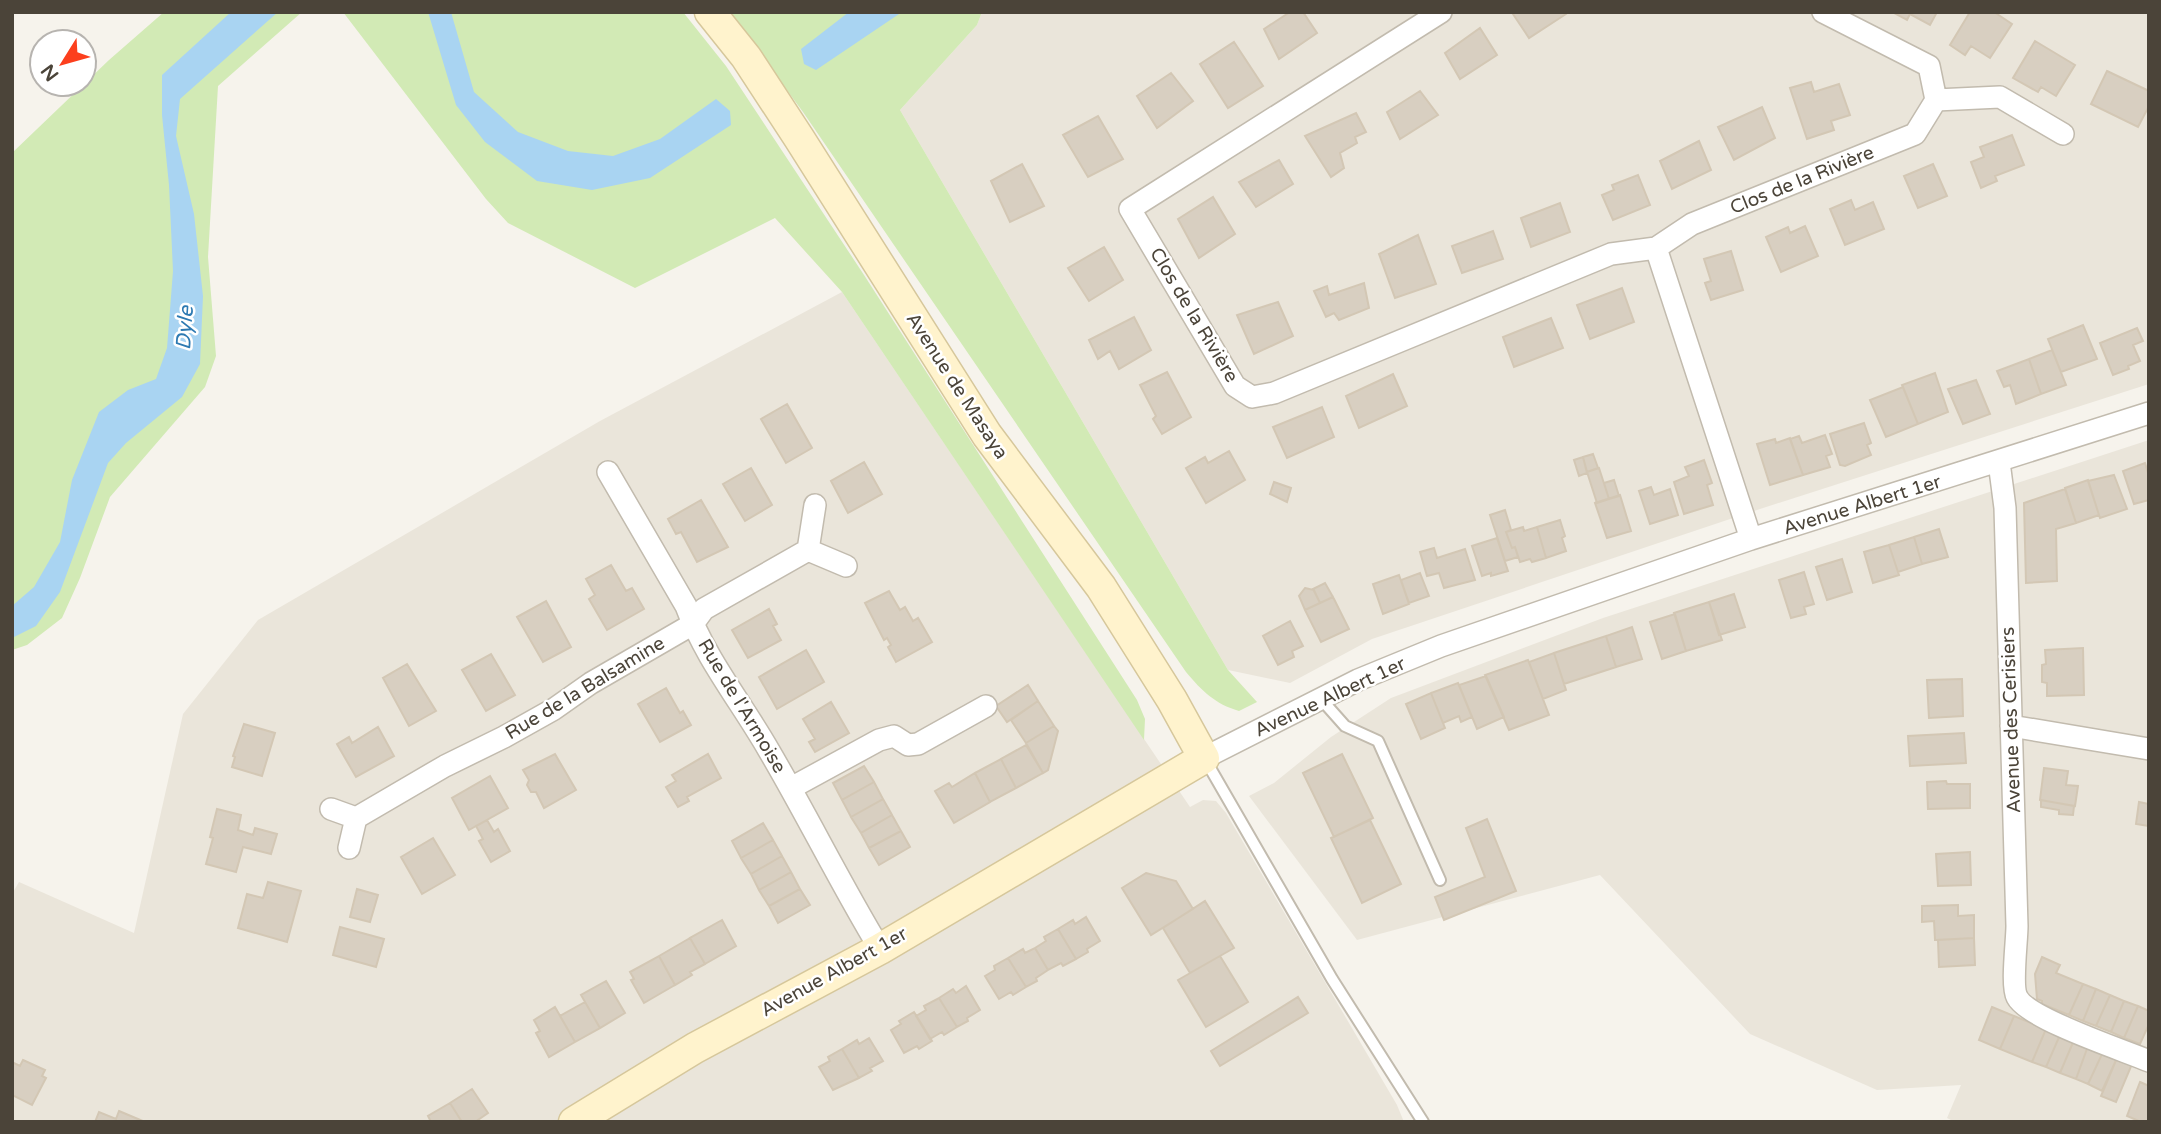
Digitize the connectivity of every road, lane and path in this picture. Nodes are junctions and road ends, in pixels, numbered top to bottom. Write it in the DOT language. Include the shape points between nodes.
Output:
graph roads {
  1 [pos="710,12"];
  2 [pos="1441,12"];
  3 [pos="1823,12"];
  4 [pos="1936,100"];
  5 [pos="2063,134"];
  6 [pos="1656,248"];
  7 [pos="2149,414"];
  8 [pos="1999,462"];
  9 [pos="608,472"];
  10 [pos="815,505"];
  11 [pos="1751,539"];
  12 [pos="808,550"];
  13 [pos="846,566"];
  14 [pos="693,624"];
  15 [pos="1321,699"];
  16 [pos="986,706"];
  17 [pos="2011,726"];
  18 [pos="2149,749"];
  19 [pos="1204,758"];
  20 [pos="791,788"];
  21 [pos="331,809"];
  22 [pos="356,818"];
  23 [pos="349,848"];
  24 [pos="1440,880"];
  25 [pos="880,949"];
  26 [pos="2149,1061"];
  27 [pos="573,1122"];
  28 [pos="1423,1122"];
  1 -- 19 [label="main road, Avenue de Masaya" via="784,115 987,435 1101,587"];
  2 -- 6 [label="street, Clos de la Rivière" via="1130,209 1235,386 1252,397 1274,393 1611,254"];
  3 -- 4 [label="street" via="1929,66"];
  4 -- 5 [label="street" via="2000,97"];
  4 -- 6 [label="street, Clos de la Rivière" via="1915,134 1692,224"];
  6 -- 11 [label="street"];
  7 -- 8 [label="street, Avenue Albert 1er"];
  8 -- 11 [label="street, Avenue Albert 1er"];
  8 -- 17 [label="street, Avenue des Cerisiers" via="2005,508"];
  9 -- 14 [label="street, Rue de l'Armoise"];
  10 -- 12 [label="street"];
  11 -- 15 [label="street, Avenue Albert 1er" via="1441,646"];
  12 -- 13 [label="street"];
  12 -- 14 [label="street, Rue de la Balsamine" via="704,609"];
  14 -- 20 [label="street, Rue de l'Armoise"];
  14 -- 22 [label="street, Rue de la Balsamine" via="544,714"];
  15 -- 19 [label="street, Avenue Albert 1er"];
  15 -- 24 [label="lane" via="1345,726 1378,741"];
  16 -- 20 [label="street, Rue de l'Armoise" via="918,744 908,745 894,736 879,740"];
  17 -- 18 [label="street"];
  17 -- 26 [label="street, Avenue des Cerisiers" via="2016,996 2048,1020"];
  19 -- 25 [label="main road, Avenue Albert 1er"];
  19 -- 28 [label="lane" via="1332,979"];
  20 -- 25 [label="street, Rue de l'Armoise"];
  21 -- 22 [label="street"];
  22 -- 23 [label="street"];
  25 -- 27 [label="main road, Avenue Albert 1er" via="695,1048"];
}
